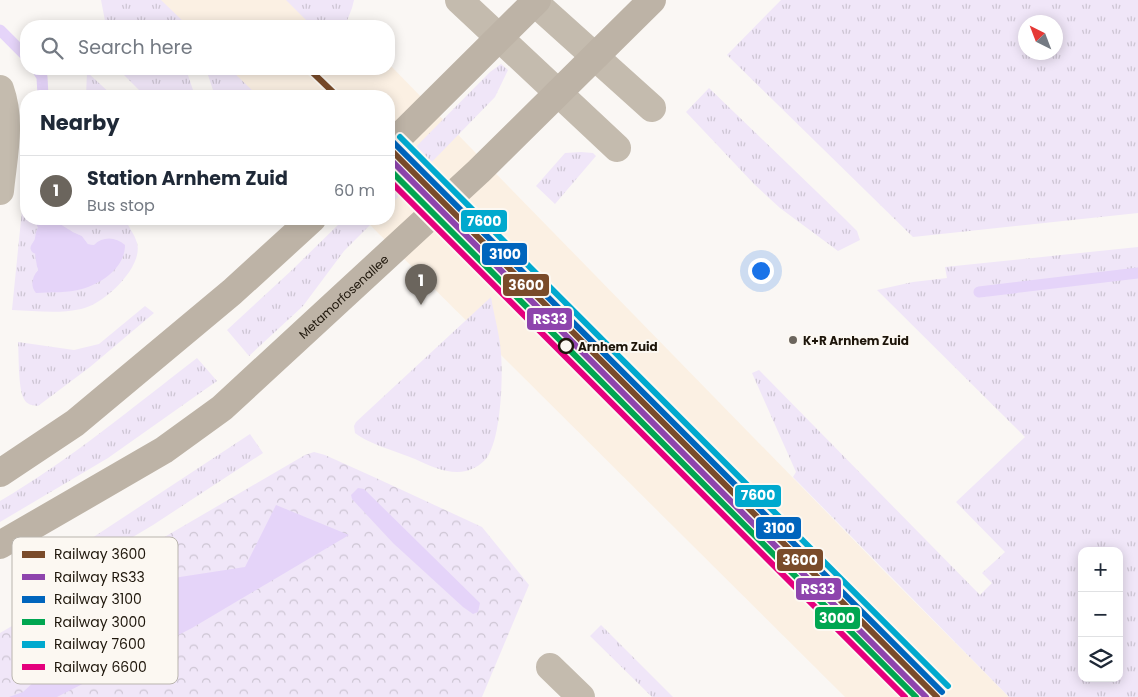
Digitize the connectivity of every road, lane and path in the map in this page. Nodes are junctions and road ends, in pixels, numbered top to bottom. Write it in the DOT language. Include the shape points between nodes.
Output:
graph roads {
  1 [pos="459,0"];
  2 [pos="652,0"];
  3 [pos="535,1"];
  4 [pos="500,38"];
  5 [pos="595,57"];
  6 [pos="0,89"];
  7 [pos="558,92"];
  8 [pos="652,108"];
  9 [pos="395,141"];
  10 [pos="617,148"];
  11 [pos="0,192"];
  12 [pos="305,225"];
  13 [pos="0,473"];
  14 [pos="14,537"];
  15 [pos="12,538"];
  16 [pos="0,545"];
  17 [pos="550,667"];
  18 [pos="581,697"];
  1 -- 4 [label="street"];
  2 -- 5 [label="main road, Metamorfosenallee"];
  3 -- 4 [label="main road"];
  3 -- 5 [label="street"];
  4 -- 7 [label="street"];
  4 -- 9 [label="main road"];
  5 -- 7 [label="main road, Metamorfosenallee"];
  5 -- 8 [label="street"];
  6 -- 11 [label="street" via="7,122"];
  7 -- 10 [label="street"];
  7 -- 14 [label="main road, Metamorfosenallee" via="479,171 222,408 164,450"];
  12 -- 13 [label="main road" via="232,292 75,423"];
  15 -- 16 [label="main road, Metamorfosenallee"];
  17 -- 18 [label="street"];
}
